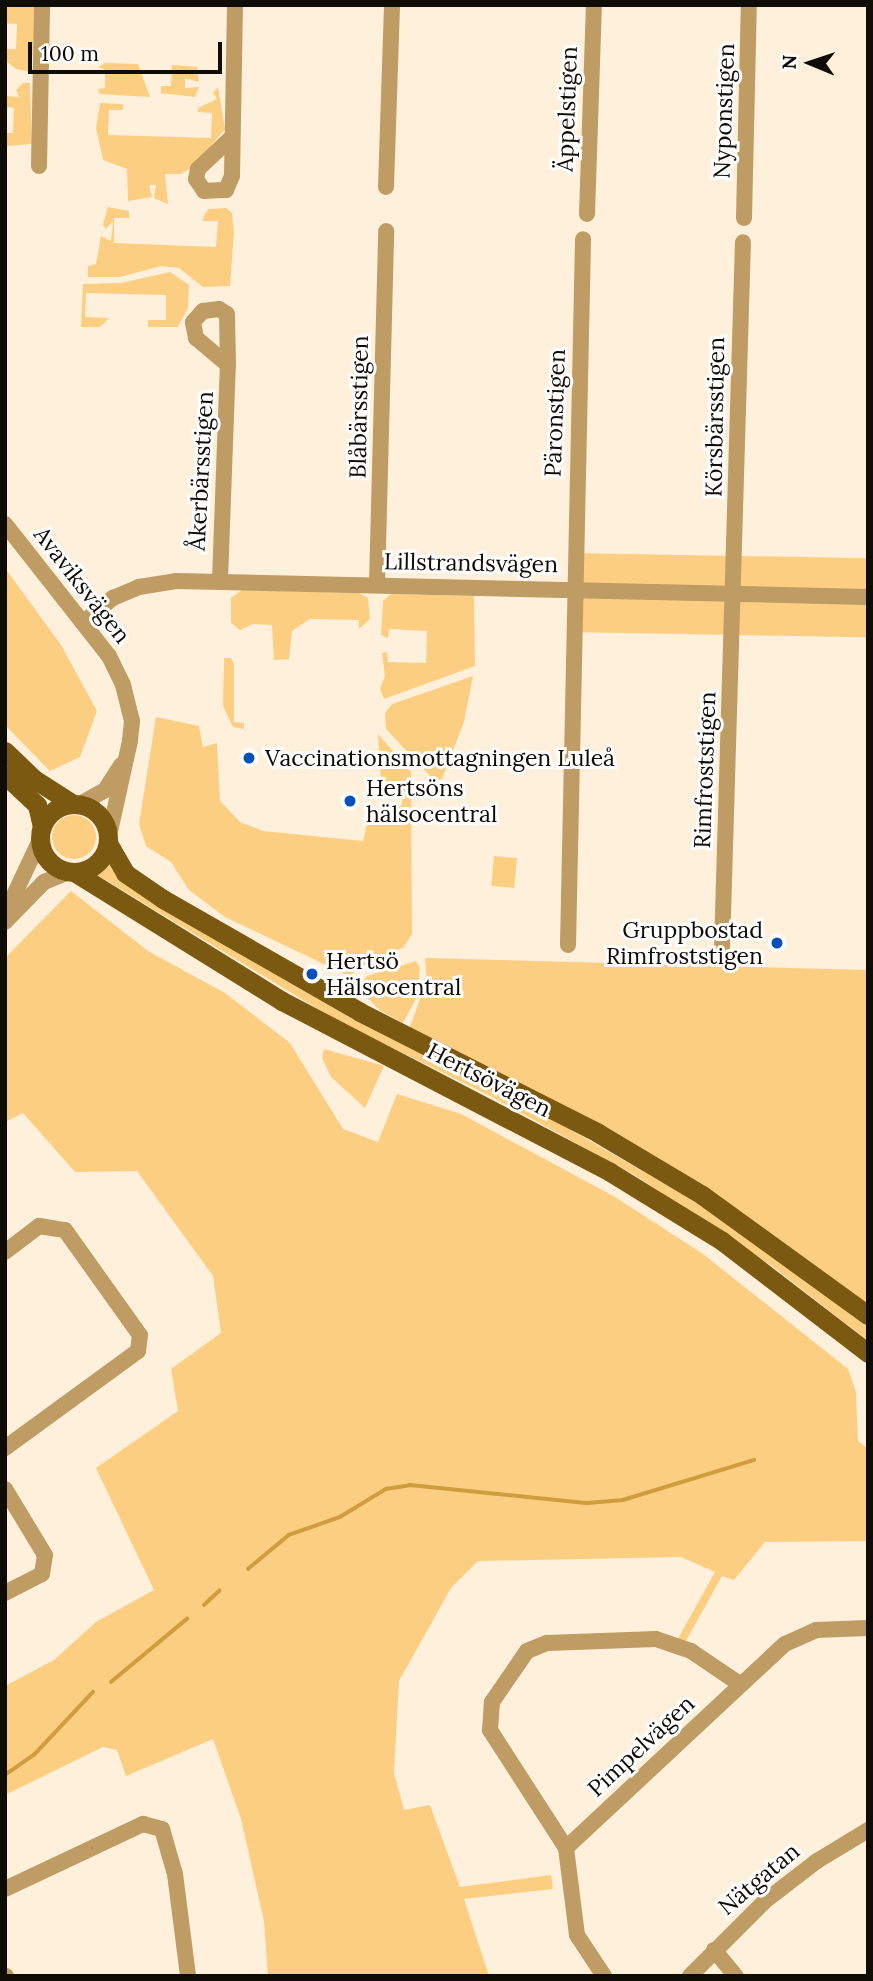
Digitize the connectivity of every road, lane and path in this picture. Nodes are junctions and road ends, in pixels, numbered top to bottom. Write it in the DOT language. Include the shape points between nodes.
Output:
graph roads {
  1 [pos="42,5"];
  2 [pos="234,5"];
  3 [pos="393,5"];
  4 [pos="593,5"];
  5 [pos="749,5"];
  6 [pos="232,137"];
  7 [pos="39,166"];
  8 [pos="386,187"];
  9 [pos="587,214"];
  10 [pos="744,218"];
  11 [pos="386,231"];
  12 [pos="583,239"];
  13 [pos="743,242"];
  14 [pos="228,365"];
  15 [pos="5,524"];
  16 [pos="220,580"];
  17 [pos="377,584"];
  18 [pos="574,589"];
  19 [pos="734,593"];
  20 [pos="868,597"];
  21 [pos="84,622"];
  22 [pos="5,751"];
  23 [pos="126,757"];
  24 [pos="5,775"];
  25 [pos="76,804"];
  26 [pos="41,833"];
  27 [pos="109,840"];
  28 [pos="72,872"];
  29 [pos="5,914"];
  30 [pos="5,922"];
  31 [pos="568,945"];
  32 [pos="722,948"];
  33 [pos="5,1252"];
  34 [pos="868,1315"];
  35 [pos="868,1353"];
  36 [pos="5,1447"];
  37 [pos="5,1489"];
  38 [pos="5,1593"];
  39 [pos="868,1628"];
  40 [pos="741,1685"];
  41 [pos="868,1830"];
  42 [pos="566,1847"];
  43 [pos="5,1889"];
  44 [pos="714,1950"];
  45 [pos="188,1976"];
  46 [pos="604,1976"];
  47 [pos="690,1976"];
  48 [pos="736,1976"];
  1 -- 7 [label="street"];
  2 -- 6 [label="street"];
  3 -- 8 [label="street"];
  4 -- 9 [label="street, Äppelstigen"];
  5 -- 10 [label="street, Nyponstigen"];
  11 -- 17 [label="street, Blåbärsstigen"];
  12 -- 18 [label="street, Päronstigen"];
  13 -- 19 [label="street, Körsbärsstigen"];
  14 -- 16 [label="street, Åkerbärsstigen"];
  15 -- 21 [label="street, Avaviksvägen"];
  16 -- 17 [label="street, Lillstrandsvägen"];
  16 -- 21 [label="street, Lillstrandsvägen" via="139,587 113,598"];
  17 -- 18 [label="street, Lillstrandsvägen"];
  18 -- 19 [label="street, Lillstrandsvägen"];
  18 -- 31 [label="street, Päronstigen"];
  19 -- 20 [label="street, Lillstrandsvägen"];
  19 -- 32 [label="street, Rimfroststigen"];
  21 -- 23 [label="street, Avaviksvägen" via="116,667 126,695 132,721"];
  22 -- 25 [label="main road" via="34,779"];
  23 -- 25 [label="street, Avaviksvägen" via="105,790"];
  23 -- 27 [label="street, Avaviksvägen"];
  24 -- 26 [label="main road" via="33,800"];
  25 -- 26 [label="main road" via="54,810"];
  25 -- 27 [label="main road" via="100,815"];
  26 -- 28 [label="main road" via="47,859"];
  26 -- 29 [label="street"];
  27 -- 28 [label="main road" via="94,866"];
  27 -- 34 [label="main road, Hertsövägen" via="118,865 155,894 360,1012 598,1133 702,1195"];
  28 -- 30 [label="street" via="44,882"];
  28 -- 35 [label="main road, Hertsövägen" via="282,1001 610,1172 722,1241"];
  33 -- 36 [label="street" via="39,1226 65,1230 140,1335 138,1352"];
  37 -- 38 [label="street" via="45,1555 41,1574"];
  39 -- 40 [label="street, Pimpelvägen" via="816,1630 792,1639"];
  40 -- 42 [label="street, Pimpelvägen"];
  40 -- 42 [label="street" via="691,1651 656,1639 547,1643 527,1651 492,1702 490,1730"];
  41 -- 44 [label="street, Nätgatan" via="799,1873"];
  42 -- 46 [label="street" via="577,1935"];
  43 -- 45 [label="street" via="143,1824 162,1829 178,1887"];
  44 -- 47 [label="street, Nätgatan"];
  44 -- 48 [label="street"];
}
